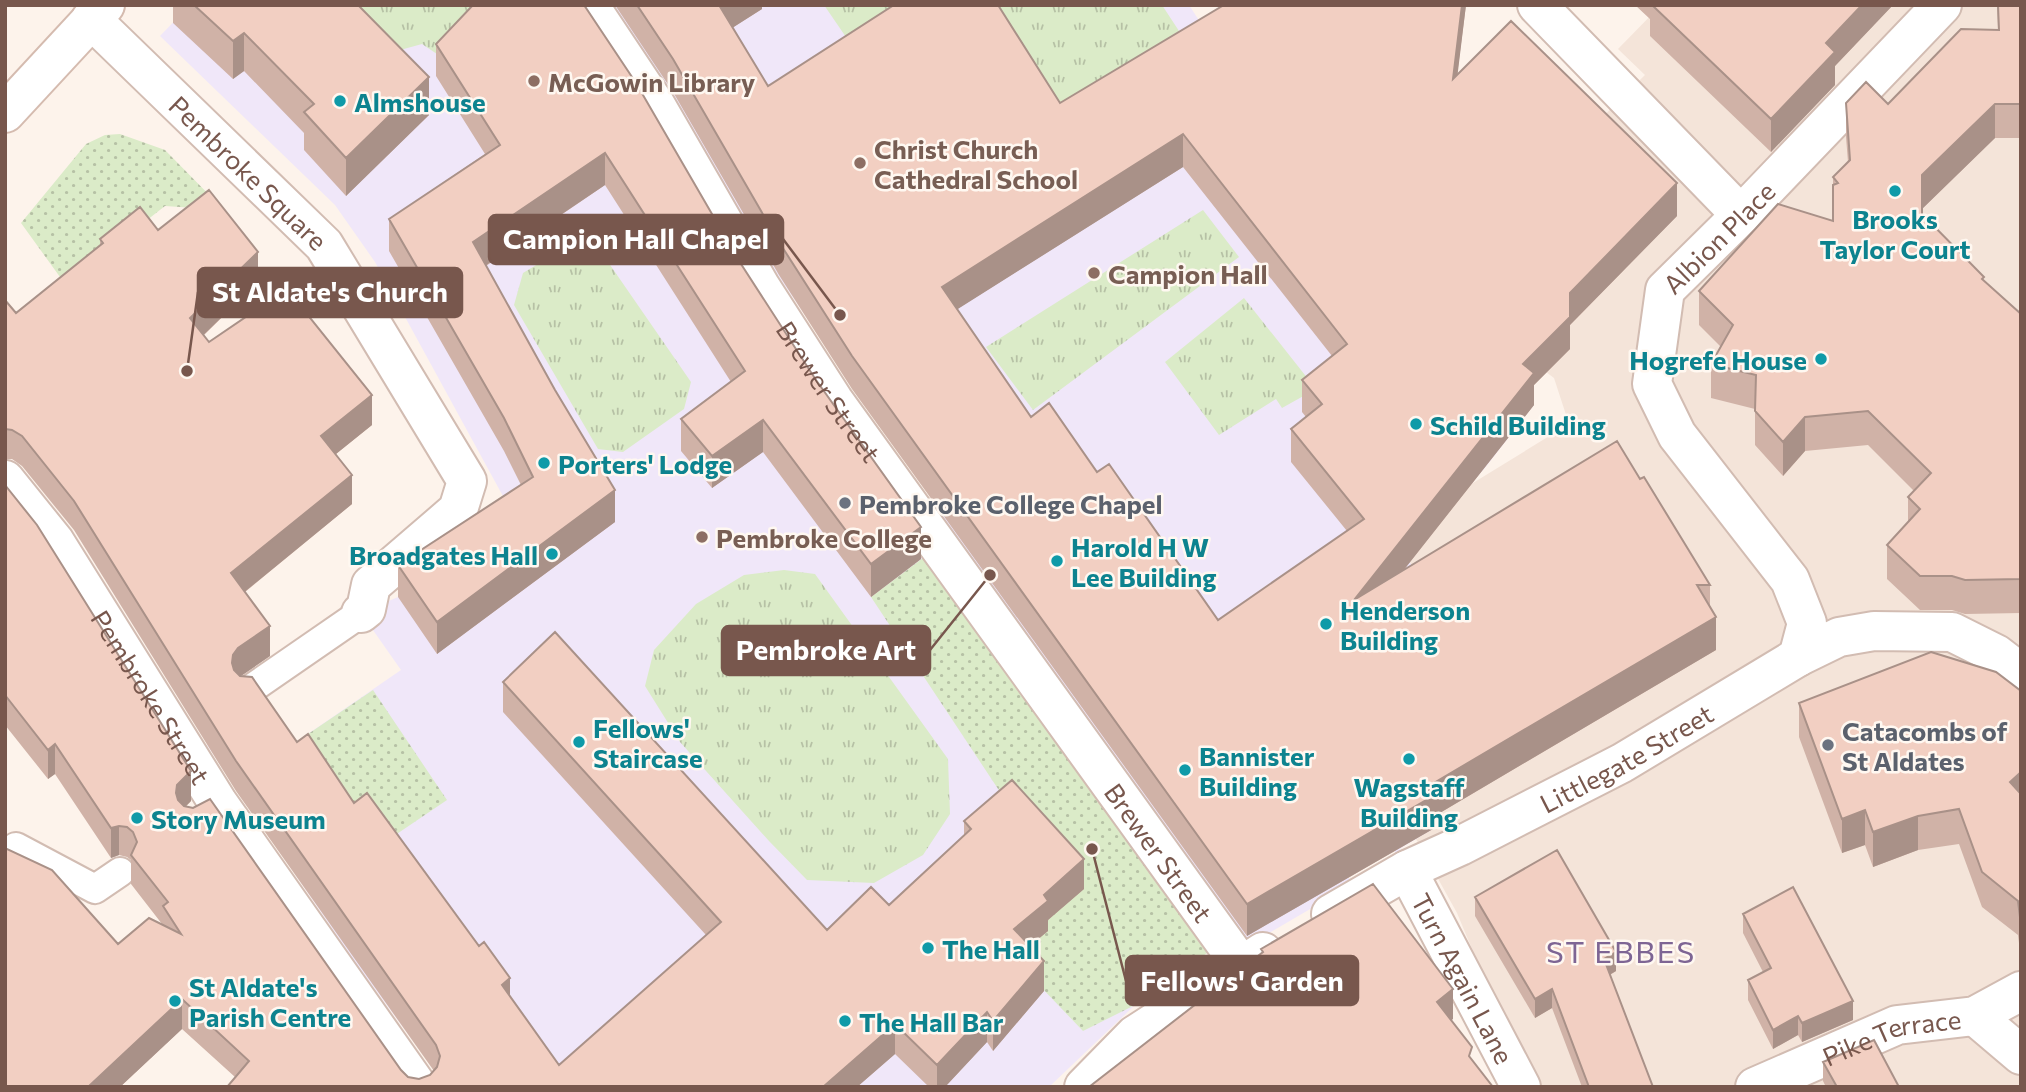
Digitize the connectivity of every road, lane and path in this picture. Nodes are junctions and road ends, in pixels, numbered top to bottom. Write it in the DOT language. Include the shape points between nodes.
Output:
graph roads {
  1 [pos="589,5"];
  2 [pos="1537,5"];
  3 [pos="1942,5"];
  4 [pos="98,12"];
  5 [pos="5,113"];
  6 [pos="1741,215"];
  7 [pos="5,480"];
  8 [pos="361,613"];
  9 [pos="1798,657"];
  10 [pos="2021,673"];
  11 [pos="248,691"];
  12 [pos="16,847"];
  13 [pos="1407,870"];
  14 [pos="120,872"];
  15 [pos="1241,965"];
  16 [pos="2021,992"];
  17 [pos="1975,1016"];
  18 [pos="2021,1055"];
  19 [pos="412,1085"];
  20 [pos="1084,1087"];
  21 [pos="1521,1087"];
  22 [pos="1755,1087"];
  1 -- 15 [label="street, Brewer Street" via="655,104 760,286 834,401"];
  2 -- 6 [label="street"];
  3 -- 6 [label="street, Albion Place"];
  4 -- 5 [label="street"];
  4 -- 8 [label="street, Pembroke Square" via="324,245 467,481 458,510 371,585"];
  6 -- 9 [label="street, Albion Place" via="1665,290 1652,384 1677,435 1790,580 1807,623"];
  7 -- 19 [label="street, Pembroke Street" via="55,542 205,812"];
  8 -- 11 [label="lane"];
  9 -- 10 [label="street, Littlegate Street" via="1839,637 1874,631 1952,632 1996,654"];
  9 -- 13 [label="street, Littlegate Street" via="1622,763"];
  12 -- 14 [label="lane" via="95,889"];
  13 -- 15 [label="street, Littlegate Street"];
  13 -- 21 [label="street, Turn Again Lane"];
  15 -- 20 [label="street, Littlegate Street" via="1135,1035"];
  16 -- 17 [label="street"];
  17 -- 18 [label="street, Pike Terrace"];
  17 -- 22 [label="street, Pike Terrace" via="1897,1025"];
}
